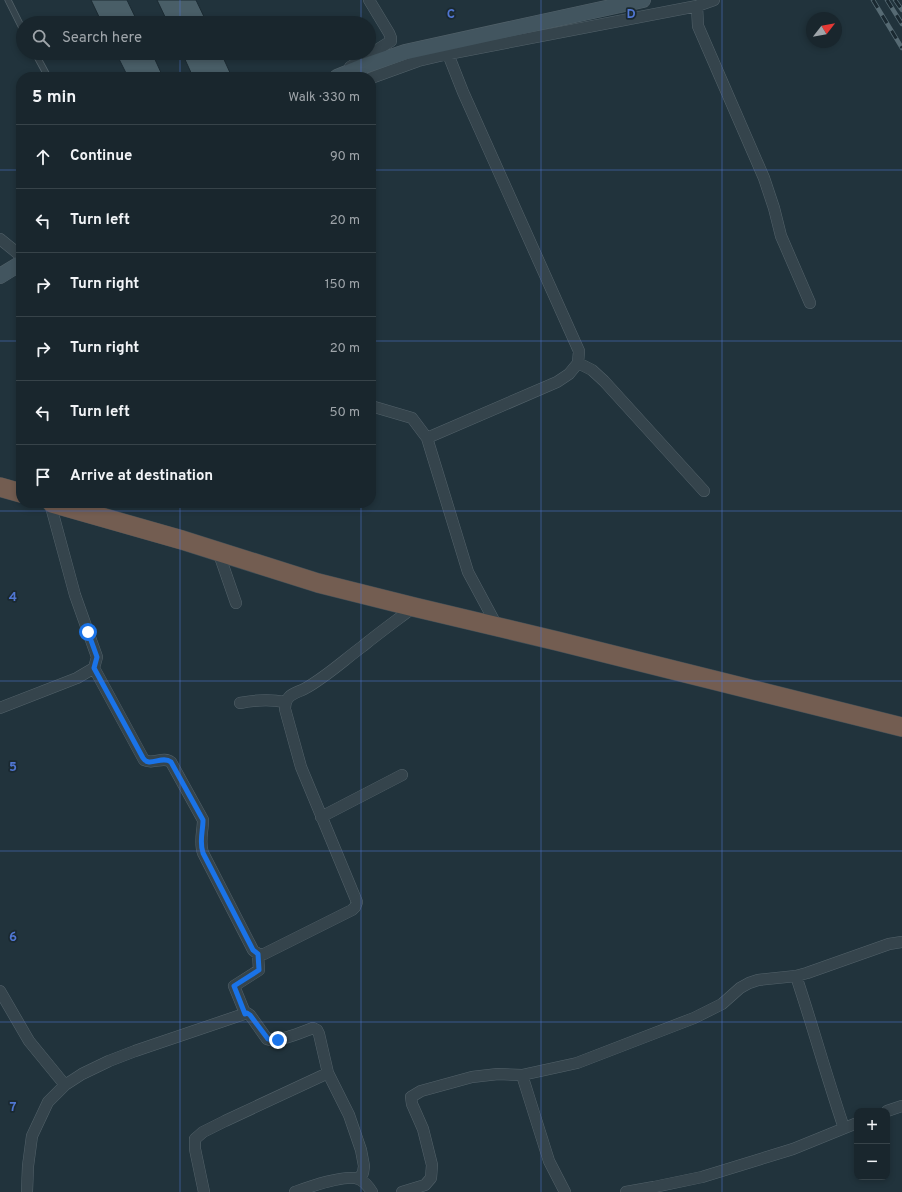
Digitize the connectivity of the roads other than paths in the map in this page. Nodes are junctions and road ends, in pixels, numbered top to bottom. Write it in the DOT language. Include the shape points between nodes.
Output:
graph roads {
  1 [pos="8,0"];
  2 [pos="369,0"];
  3 [pos="642,0"];
  4 [pos="714,0"];
  5 [pos="697,6"];
  6 [pos="16,16"];
  7 [pos="376,50"];
  8 [pos="448,54"];
  9 [pos="39,60"];
  10 [pos="359,60"];
  11 [pos="45,72"];
  12 [pos="343,72"];
  13 [pos="367,72"];
  14 [pos="0,238"];
  15 [pos="16,252"];
  16 [pos="16,266"];
  17 [pos="0,276"];
  18 [pos="810,303"];
  19 [pos="578,363"];
  20 [pos="376,407"];
  21 [pos="427,438"];
  22 [pos="0,487"];
  23 [pos="704,491"];
  24 [pos="16,492"];
  25 [pos="52,508"];
  26 [pos="68,508"];
  27 [pos="218,552"];
  28 [pos="236,603"];
  29 [pos="414,607"];
  30 [pos="497,626"];
  31 [pos="94,668"];
  32 [pos="285,702"];
  33 [pos="240,703"];
  34 [pos="0,708"];
  35 [pos="902,727"];
  36 [pos="402,775"];
  37 [pos="321,817"];
  38 [pos="902,942"];
  39 [pos="258,954"];
  40 [pos="796,976"];
  41 [pos="0,990"];
  42 [pos="245,1014"];
  43 [pos="328,1073"];
  44 [pos="522,1075"];
  45 [pos="65,1085"];
  46 [pos="902,1106"];
  47 [pos="890,1110"];
  48 [pos="854,1124"];
  49 [pos="844,1128"];
  50 [pos="358,1179"];
  51 [pos="26,1192"];
  52 [pos="204,1192"];
  53 [pos="295,1192"];
  54 [pos="372,1192"];
  55 [pos="402,1192"];
  56 [pos="564,1192"];
  57 [pos="626,1192"];
  1 -- 6 [label="lane"];
  2 -- 7 [label="street" via="391,38 391,41"];
  3 -- 13 [label="street" via="405,52"];
  4 -- 5 [label="street"];
  5 -- 8 [label="street"];
  5 -- 18 [label="street" via="698,26 764,178 780,236"];
  8 -- 13 [label="street"];
  8 -- 19 [label="street" via="579,351"];
  9 -- 11 [label="lane"];
  10 -- 12 [label="street"];
  14 -- 15 [label="street"];
  16 -- 17 [label="street"];
  19 -- 21 [label="street" via="569,374 557,382"];
  19 -- 23 [label="street" via="592,370 604,381"];
  20 -- 21 [label="street" via="412,418"];
  21 -- 30 [label="street" via="468,572"];
  22 -- 24 [label="highway"];
  25 -- 31 [label="street" via="75,595 97,657"];
  26 -- 27 [label="highway"];
  27 -- 28 [label="street"];
  27 -- 29 [label="highway" via="318,583"];
  29 -- 30 [label="highway"];
  29 -- 32 [label="street" via="336,669 288,697"];
  30 -- 35 [label="highway"];
  31 -- 34 [label="street" via="77,678"];
  31 -- 39 [label="street" via="144,760 148,762 165,759 171,762 203,820 203,853 253,950"];
  32 -- 33 [label="street" via="271,699"];
  32 -- 37 [label="street" via="301,767"];
  36 -- 37 [label="street"];
  37 -- 39 [label="street" via="356,902 355,907 264,954"];
  38 -- 40 [label="street" via="889,944"];
  39 -- 42 [label="street" via="259,970 234,986"];
  40 -- 44 [label="street" via="749,982 722,1004 694,1018 577,1063"];
  40 -- 49 [label="street"];
  41 -- 45 [label="street" via="29,1041"];
  42 -- 43 [label="street" via="250,1015 271,1040 313,1028 317,1030"];
  42 -- 45 [label="street" via="109,1061"];
  43 -- 50 [label="street" via="349,1115 362,1150 364,1166"];
  43 -- 52 [label="street" via="219,1124 195,1139"];
  44 -- 55 [label="street" via="472,1077 421,1091 411,1097 423,1129 432,1165 431,1178 424,1185"];
  44 -- 56 [label="street" via="549,1161"];
  45 -- 51 [label="street" via="48,1102 32,1136"];
  46 -- 47 [label="street"];
  48 -- 49 [label="street"];
  49 -- 57 [label="street" via="793,1149 702,1177"];
  50 -- 53 [label="street" via="347,1178"];
  50 -- 54 [label="street" via="368,1185"];
}
